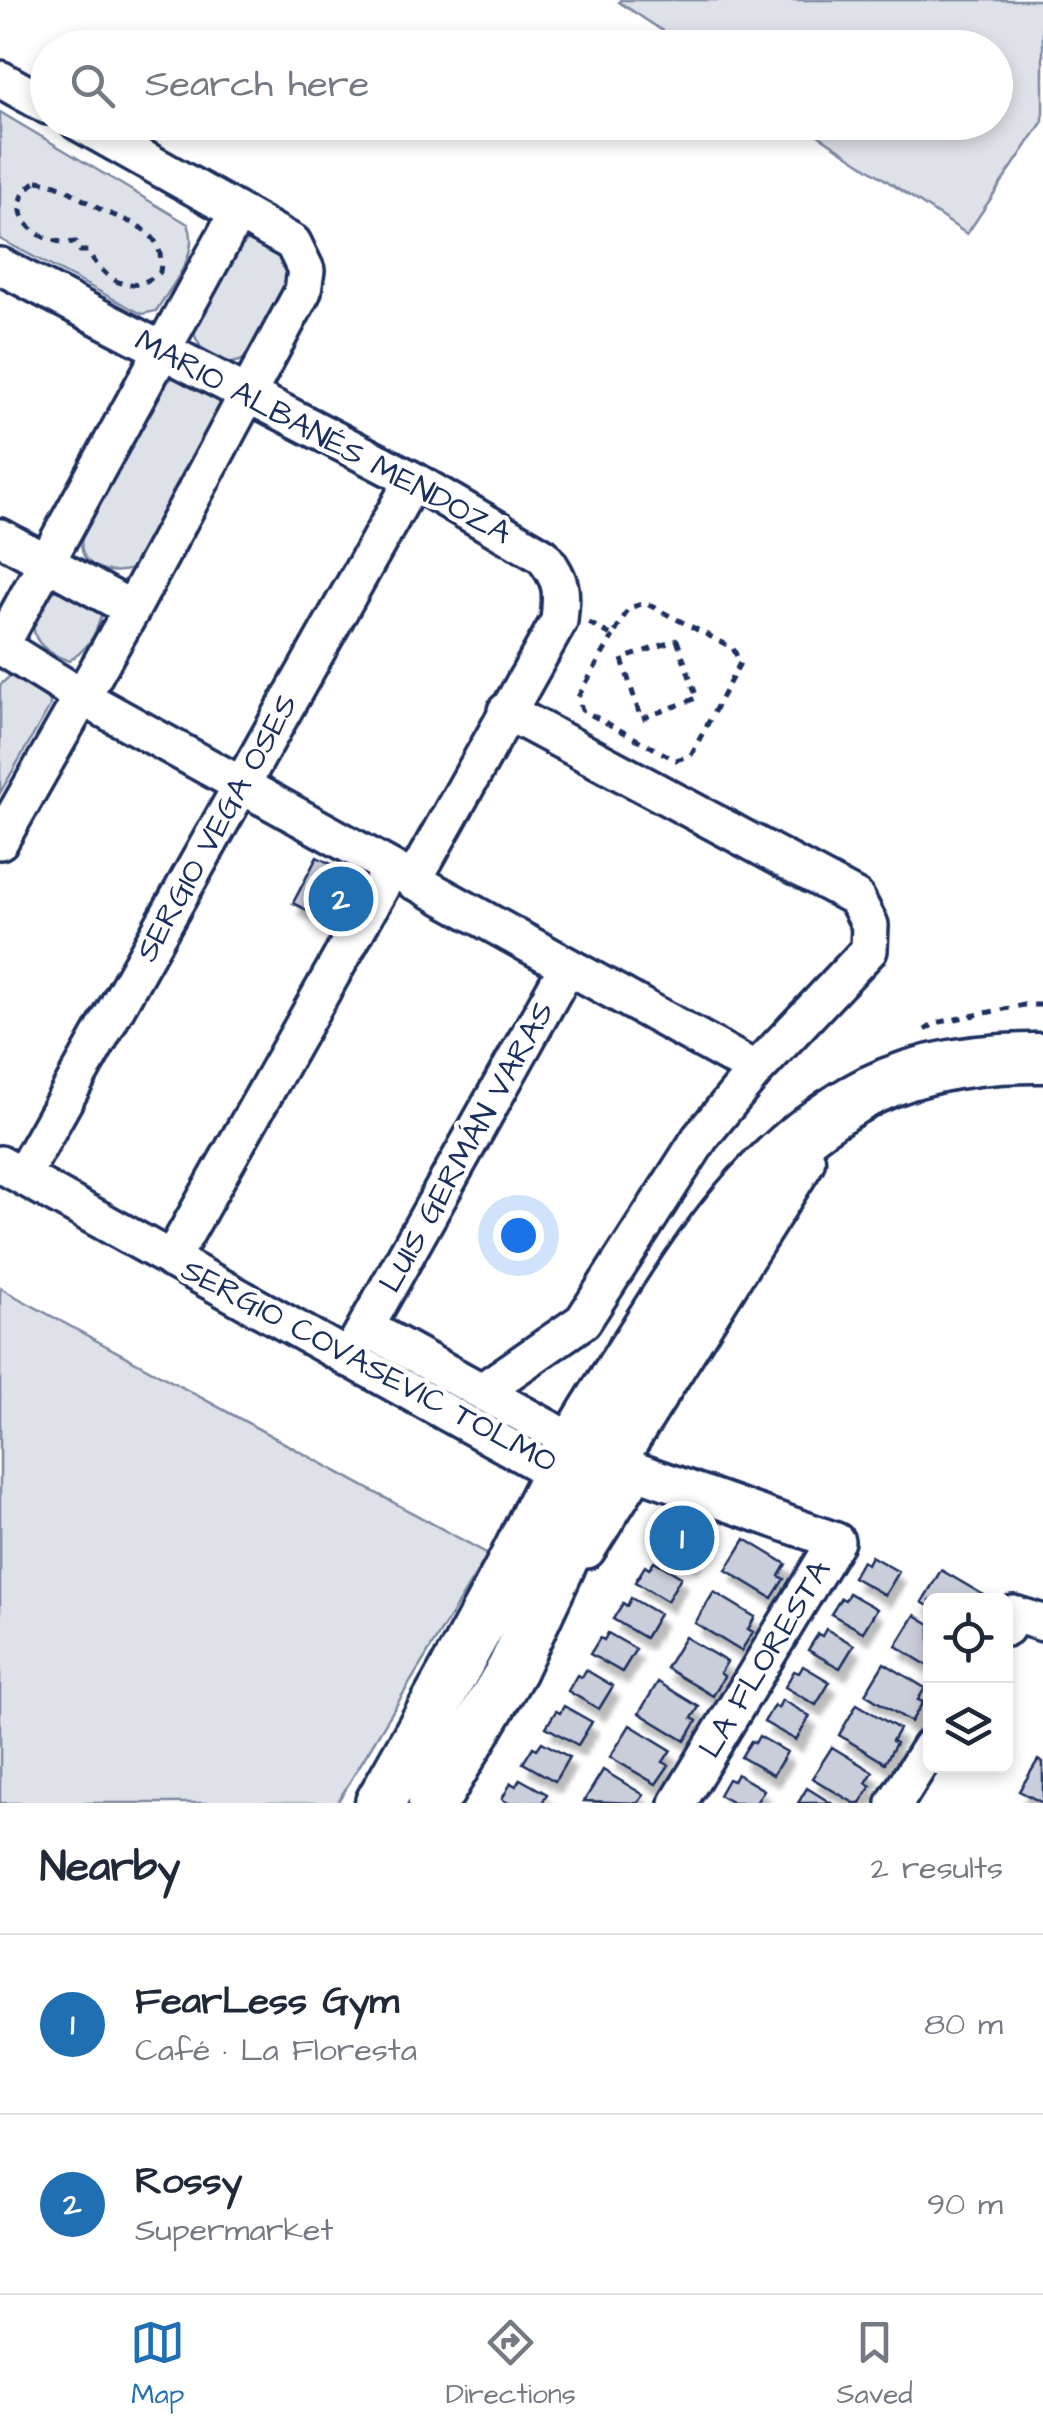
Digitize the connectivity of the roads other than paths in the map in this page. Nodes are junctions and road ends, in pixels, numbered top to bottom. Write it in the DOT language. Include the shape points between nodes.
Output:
graph roads {
  1 [pos="0,79"];
  2 [pos="30,96"];
  3 [pos="110,140"];
  4 [pos="238,212"];
  5 [pos="0,266"];
  6 [pos="162,351"];
  7 [pos="246,394"];
  8 [pos="413,480"];
  9 [pos="0,537"];
  10 [pos="46,562"];
  11 [pos="132,609"];
  12 [pos="0,646"];
  13 [pos="82,697"];
  14 [pos="506,711"];
  15 [pos="241,785"];
  16 [pos="0,840"];
  17 [pos="402,875"];
  18 [pos="567,967"];
  19 [pos="1043,1058"];
  20 [pos="756,1070"];
  21 [pos="11,1170"];
  22 [pos="171,1260"];
  23 [pos="367,1328"];
  24 [pos="348,1359"];
  25 [pos="482,1391"];
  26 [pos="593,1465"];
  27 [pos="923,1758"];
  28 [pos="380,1803"];
  29 [pos="432,1803"];
  30 [pos="678,1803"];
  31 [pos="895,1803"];
  1 -- 2 [label="street"];
  3 -- 4 [label="street"];
  4 -- 6 [label="street"];
  4 -- 7 [label="street" via="294,242 306,270 303,291"];
  5 -- 6 [label="street, MARIO ALBANÉS MENDOZA"];
  6 -- 7 [label="street, MARIO ALBANÉS MENDOZA"];
  6 -- 10 [label="street"];
  7 -- 8 [label="street, MARIO ALBANÉS MENDOZA"];
  7 -- 11 [label="street"];
  8 -- 14 [label="street, MARIO ALBANÉS MENDOZA" via="544,556 558,576 559,621"];
  8 -- 15 [label="street, SERGIO VEGA OSES"];
  9 -- 10 [label="street"];
  10 -- 11 [label="street"];
  10 -- 12 [label="street"];
  11 -- 13 [label="street"];
  12 -- 13 [label="street"];
  13 -- 15 [label="street"];
  13 -- 16 [label="street"];
  14 -- 17 [label="street"];
  14 -- 20 [label="street" via="856,898 870,925 868,950"];
  15 -- 17 [label="street"];
  15 -- 21 [label="street, SERGIO VEGA OSES"];
  17 -- 18 [label="street"];
  17 -- 22 [label="street"];
  18 -- 20 [label="street"];
  18 -- 23 [label="street, LUIS GERMÁN VARAS"];
  19 -- 26 [label="main road" via="980,1060 912,1074 826,1119"];
  20 -- 25 [label="street" via="700,1138 583,1321"];
  21 -- 22 [label="street, SERGIO COVASEVIC TOLMO"];
  22 -- 24 [label="street, SERGIO COVASEVIC TOLMO"];
  23 -- 24 [label="street, LUIS GERMÁN VARAS"];
  23 -- 25 [label="street, SERGIO COVASEVIC TOLMO"];
  24 -- 26 [label="street, SERGIO COVASEVIC TOLMO"];
  25 -- 26 [label="street, SERGIO COVASEVIC TOLMO"];
  26 -- 28 [label="main road" via="509,1570"];
  26 -- 29 [label="main road" via="512,1669"];
  26 -- 30 [label="street, LA FLORESTA" via="836,1541"];
  27 -- 31 [label="street"];
}
